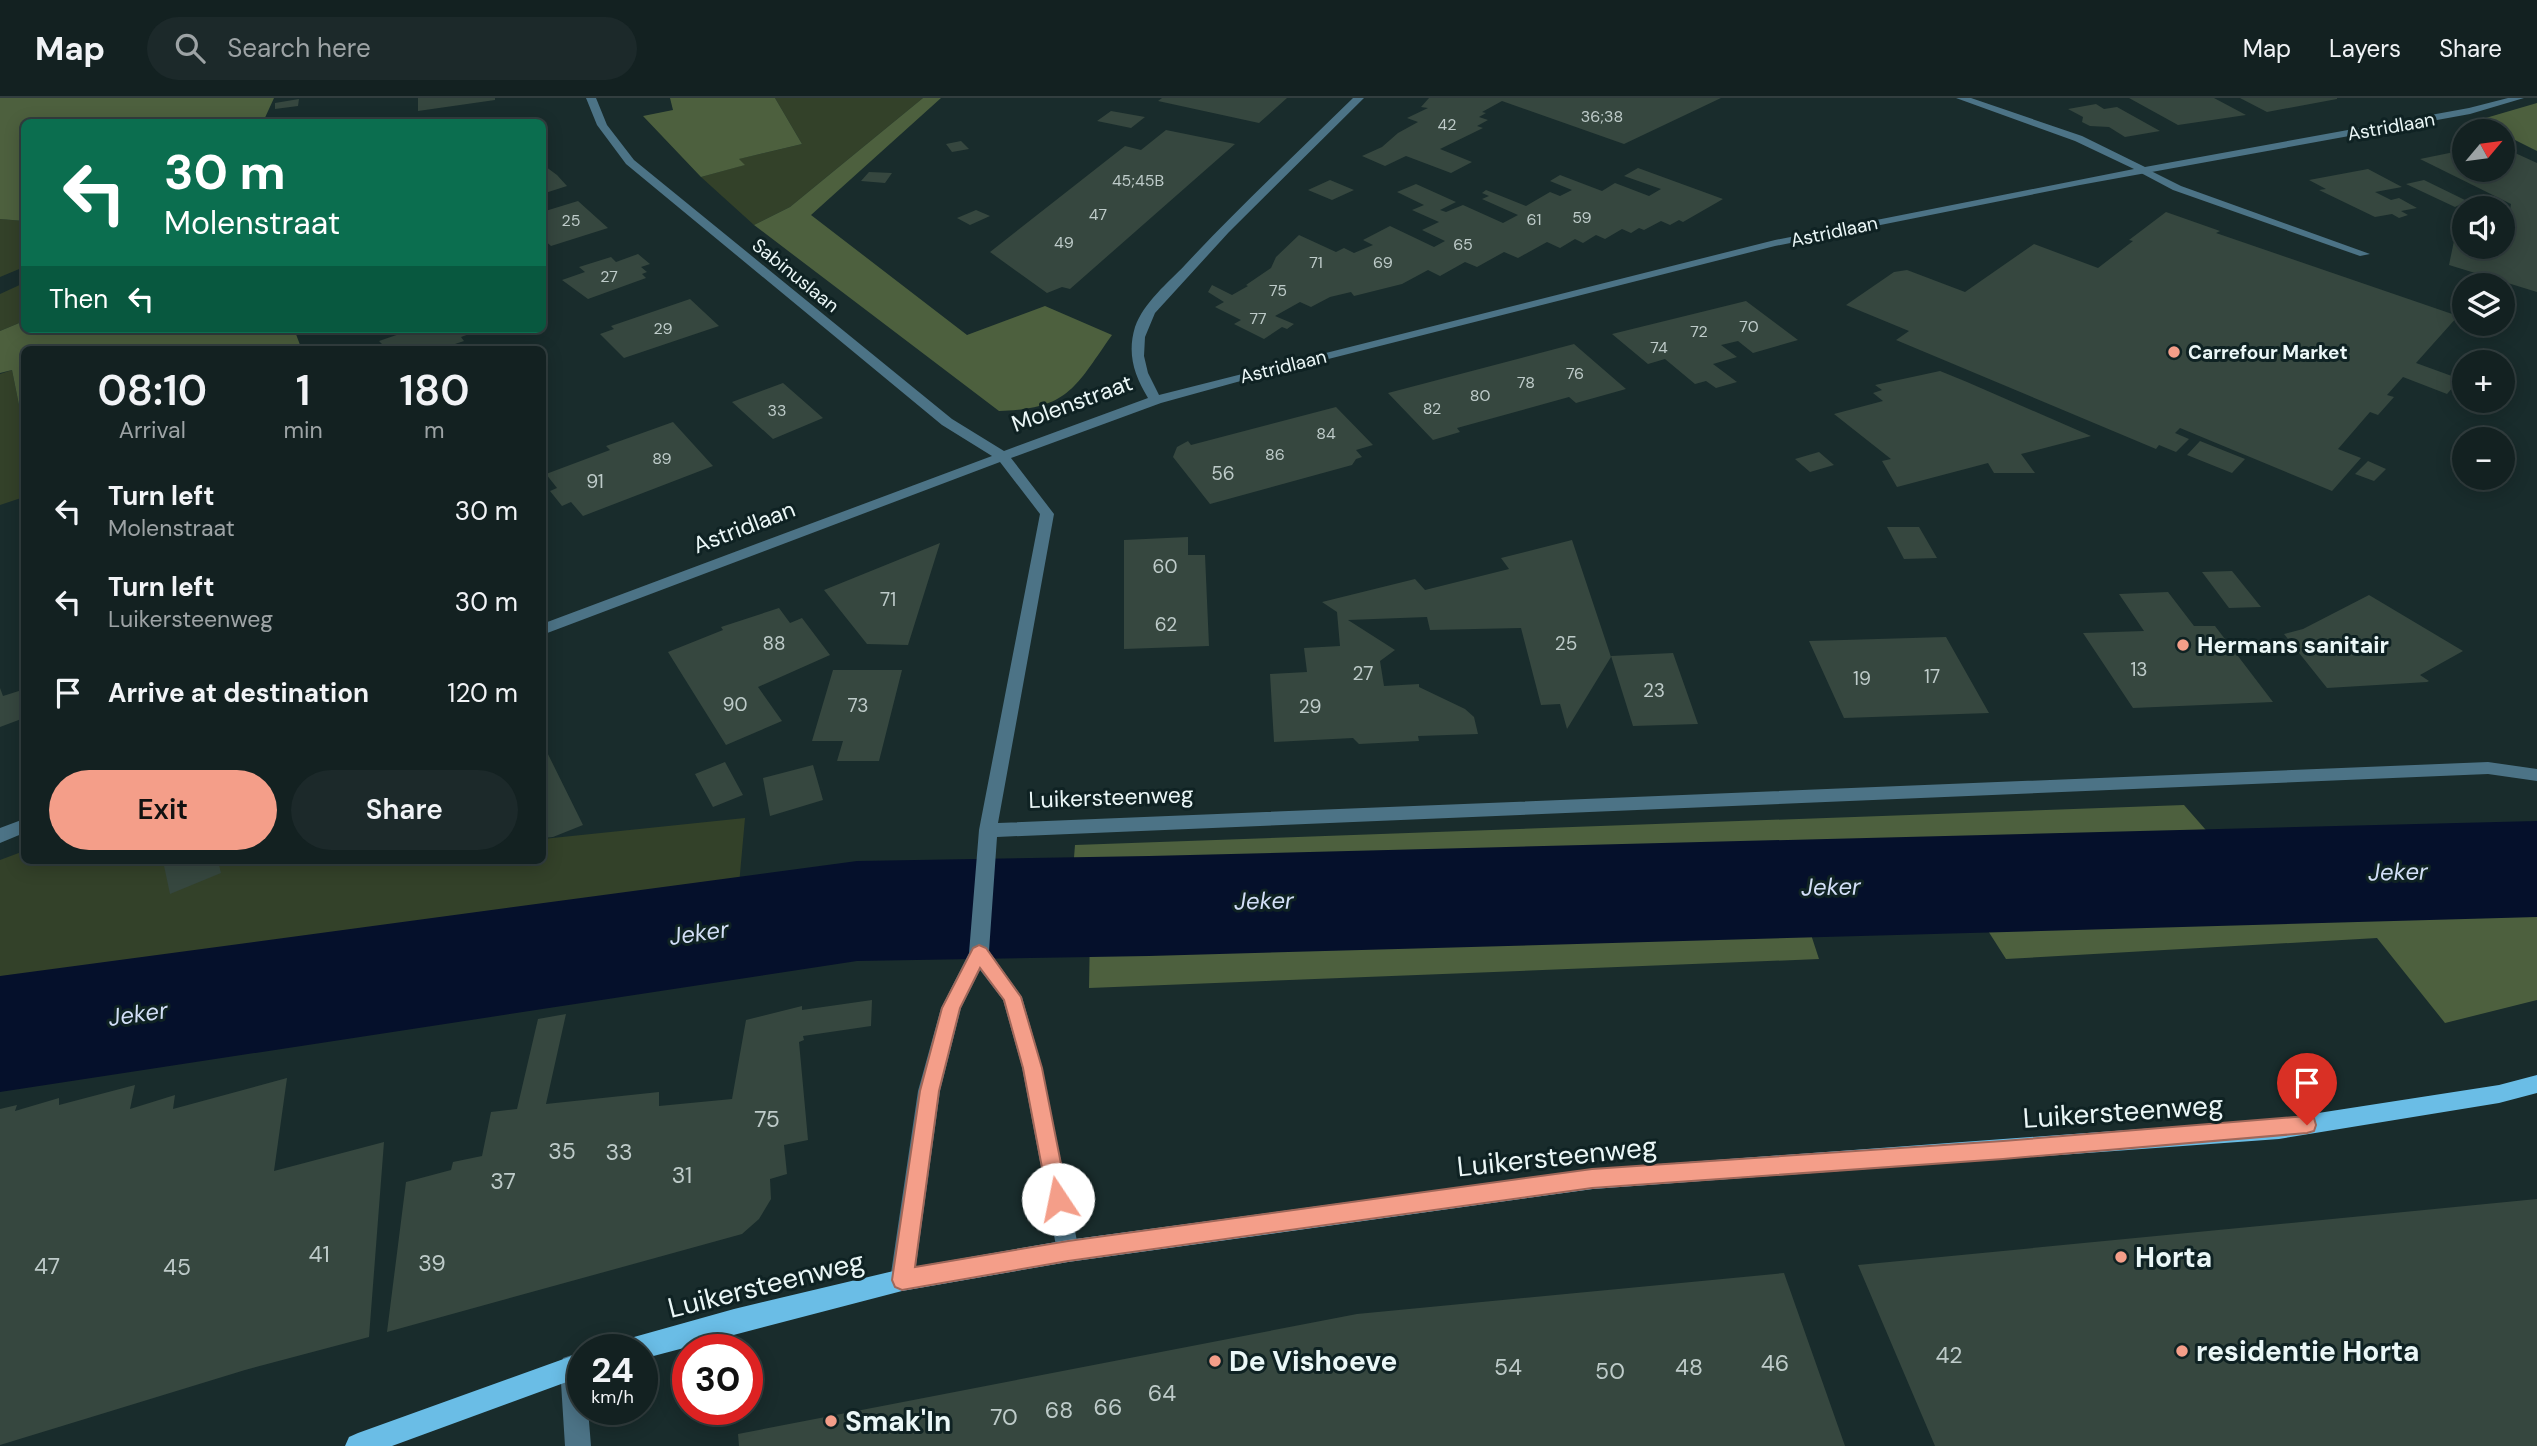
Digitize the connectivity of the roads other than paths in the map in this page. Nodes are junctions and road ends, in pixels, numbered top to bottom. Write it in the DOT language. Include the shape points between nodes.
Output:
graph roads {
  1 [pos="591,98"];
  2 [pos="1359,98"];
  3 [pos="1961,98"];
  4 [pos="2519,98"];
  5 [pos="2145,171"];
  6 [pos="2364,254"];
  7 [pos="1156,400"];
  8 [pos="1002,456"];
  9 [pos="546,628"];
  10 [pos="2537,775"];
  11 [pos="21,828"];
  12 [pos="988,830"];
  13 [pos="0,836"];
  14 [pos="979,953"];
  15 [pos="2537,1084"];
  16 [pos="1068,1251"];
  17 [pos="902,1280"];
  18 [pos="658,1342"];
  19 [pos="567,1369"];
  20 [pos="578,1425"];
  21 [pos="358,1446"];
  22 [pos="578,1446"];
  1 -- 8 [label="street, Sabinuslaan" via="602,125 630,162 947,422"];
  2 -- 7 [label="street, Molenstraat" via="1199,256 1143,324 1136,364"];
  3 -- 5 [label="street" via="2069,133"];
  4 -- 5 [label="street, Astridlaan"];
  5 -- 6 [label="street" via="2177,188"];
  5 -- 7 [label="street, Astridlaan" via="1775,243"];
  7 -- 8 [label="street, Molenstraat"];
  8 -- 9 [label="street, Astridlaan"];
  8 -- 12 [label="street, Molenstraat" via="1047,514"];
  10 -- 12 [label="street, Luikersteenweg" via="2488,768"];
  11 -- 13 [label="street"];
  12 -- 14 [label="street, Molenstraat"];
  14 -- 16 [label="street" via="1012,997 1032,1068"];
  14 -- 17 [label="street, Molenstraat" via="951,1008 929,1091"];
  15 -- 16 [label="main road, Luikersteenweg" via="2279,1129 1592,1179"];
  16 -- 17 [label="main road, Luikersteenweg"];
  17 -- 18 [label="main road, Luikersteenweg"];
  19 -- 21 [label="main road"];
  20 -- 22 [label="street"];
}
